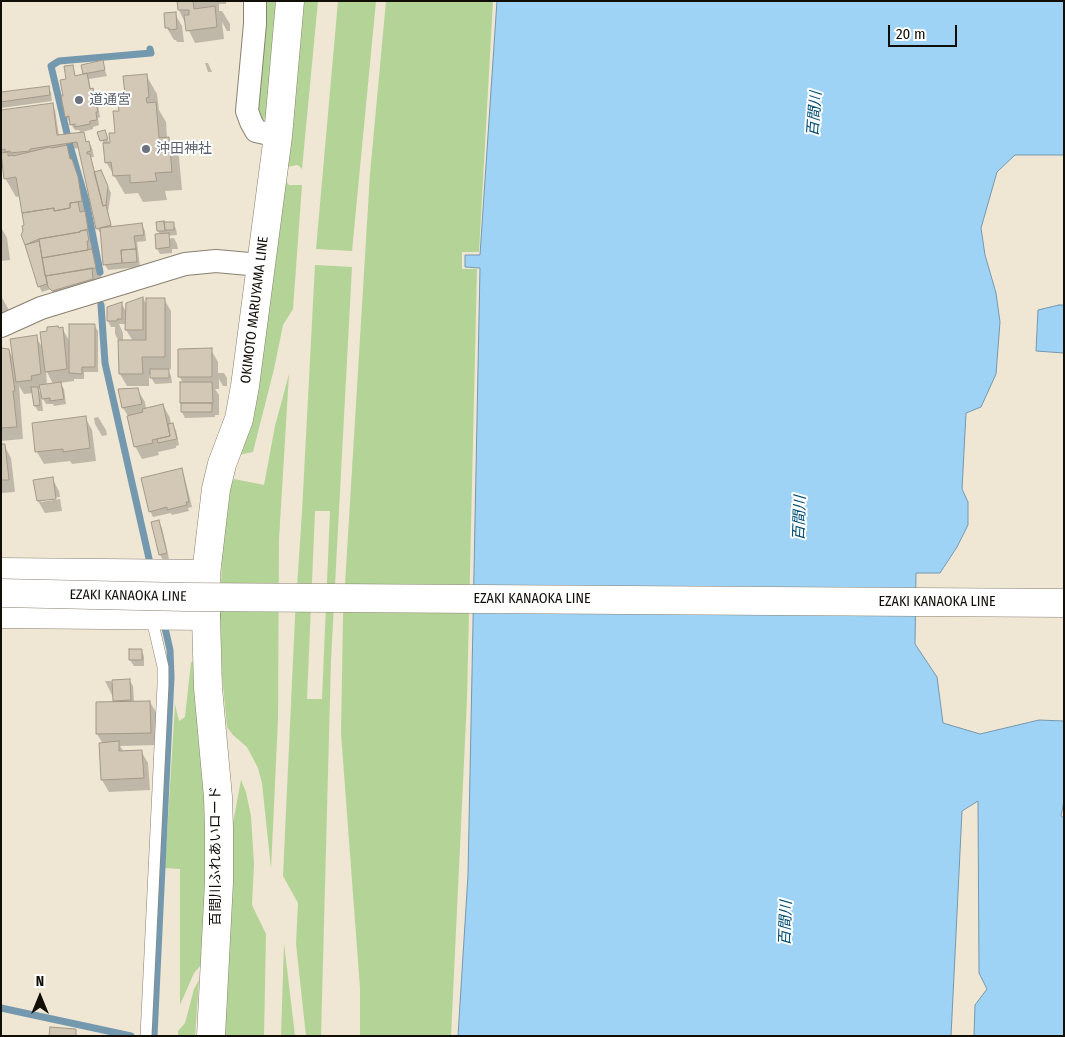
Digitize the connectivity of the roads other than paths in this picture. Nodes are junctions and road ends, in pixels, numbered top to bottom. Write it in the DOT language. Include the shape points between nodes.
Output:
graph roads {
  1 [pos="255,1"];
  2 [pos="290,1"];
  3 [pos="278,136"];
  4 [pos="260,265"];
  5 [pos="1,326"];
  6 [pos="1,572"];
  7 [pos="206,574"];
  8 [pos="1,594"];
  9 [pos="1064,603"];
  10 [pos="1,614"];
  11 [pos="151,615"];
  12 [pos="206,616"];
  13 [pos="146,1036"];
  14 [pos="212,1036"];
  1 -- 3 [label="street" via="247,111 256,131"];
  2 -- 3 [label="main road, OKIMOTO MARUYAMA LINE"];
  3 -- 4 [label="main road, OKIMOTO MARUYAMA LINE"];
  4 -- 5 [label="street" via="216,261 185,264 41,308"];
  4 -- 7 [label="main road, OKIMOTO MARUYAMA LINE" via="246,386 216,490"];
  6 -- 7 [label="main road"];
  7 -- 12 [label="main road, OKIMOTO MARUYAMA LINE"];
  8 -- 9 [label="main road, EZAKI KANAOKA LINE, bridge"];
  10 -- 11 [label="main road"];
  11 -- 12 [label="main road"];
  11 -- 13 [label="lane" via="163,667 163,685"];
  12 -- 14 [label="main road, 百間川ふれあいロード" via="219,829"];
}
